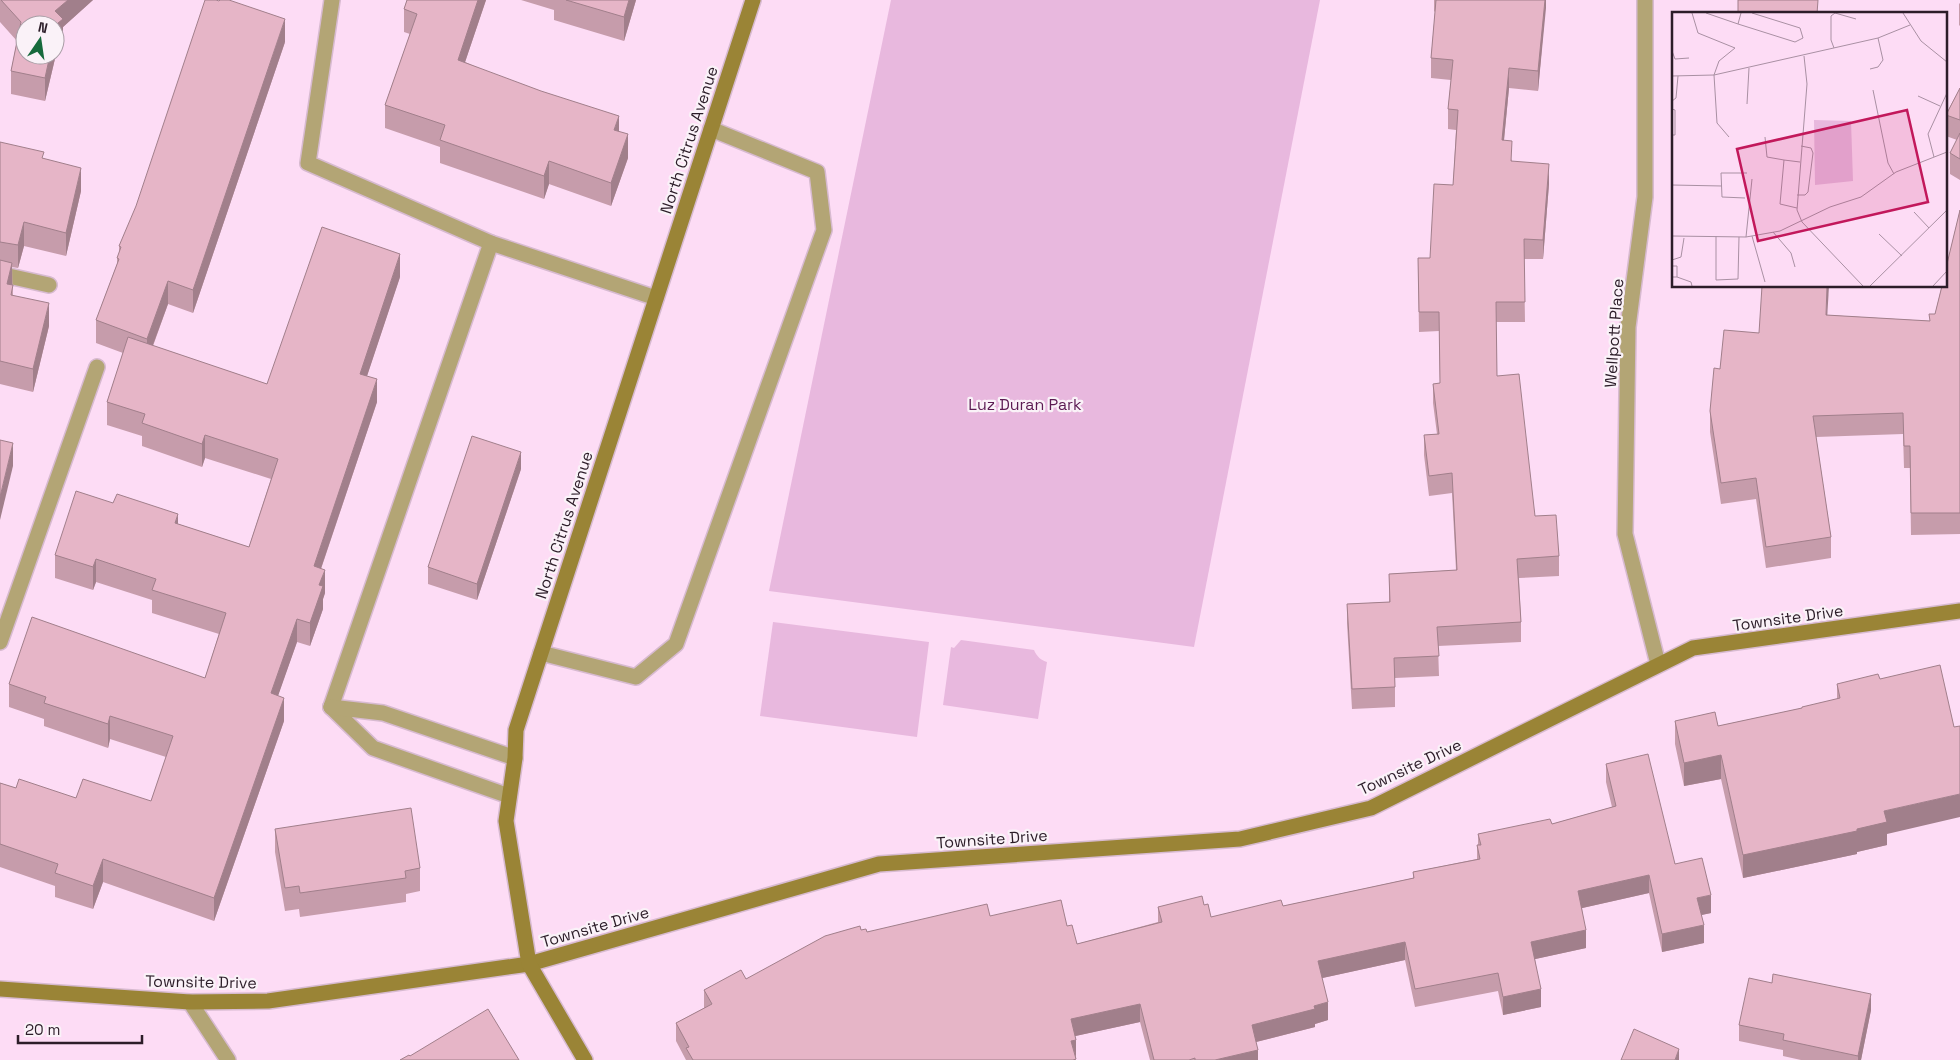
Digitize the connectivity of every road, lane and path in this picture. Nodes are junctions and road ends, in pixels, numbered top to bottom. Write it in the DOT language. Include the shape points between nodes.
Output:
graph roads {
  1 [pos="332,0"];
  2 [pos="752,0"];
  3 [pos="1645,0"];
  4 [pos="711,129"];
  5 [pos="490,243"];
  6 [pos="0,274"];
  7 [pos="49,285"];
  8 [pos="656,298"];
  9 [pos="97,367"];
  10 [pos="1960,611"];
  11 [pos="0,642"];
  12 [pos="541,653"];
  13 [pos="1658,664"];
  14 [pos="331,707"];
  15 [pos="515,758"];
  16 [pos="510,796"];
  17 [pos="529,964"];
  18 [pos="0,989"];
  19 [pos="190,1002"];
  20 [pos="228,1060"];
  21 [pos="585,1060"];
  1 -- 5 [label="street" via="308,163"];
  2 -- 4 [label="main road, North Citrus Avenue"];
  3 -- 13 [label="street, Wellpott Place" via="1644,197 1628,327 1625,534"];
  4 -- 8 [label="main road, North Citrus Avenue"];
  4 -- 12 [label="street" via="817,172 824,230 676,644 636,677"];
  5 -- 8 [label="street"];
  5 -- 14 [label="street"];
  6 -- 7 [label="street"];
  8 -- 12 [label="main road, North Citrus Avenue"];
  9 -- 11 [label="street"];
  10 -- 13 [label="main road, Townsite Drive" via="1693,648"];
  12 -- 15 [label="main road, North Citrus Avenue" via="516,730"];
  13 -- 17 [label="main road, Townsite Drive" via="1371,808 1240,839 880,864"];
  14 -- 15 [label="street" via="383,713"];
  14 -- 16 [label="street" via="373,748"];
  15 -- 16 [label="main road, North Citrus Avenue"];
  16 -- 17 [label="main road, North Citrus Avenue" via="506,821"];
  17 -- 19 [label="main road, Townsite Drive" via="268,1001"];
  17 -- 21 [label="main road, North Citrus Avenue"];
  18 -- 19 [label="main road, Townsite Drive"];
  19 -- 20 [label="street"];
}
